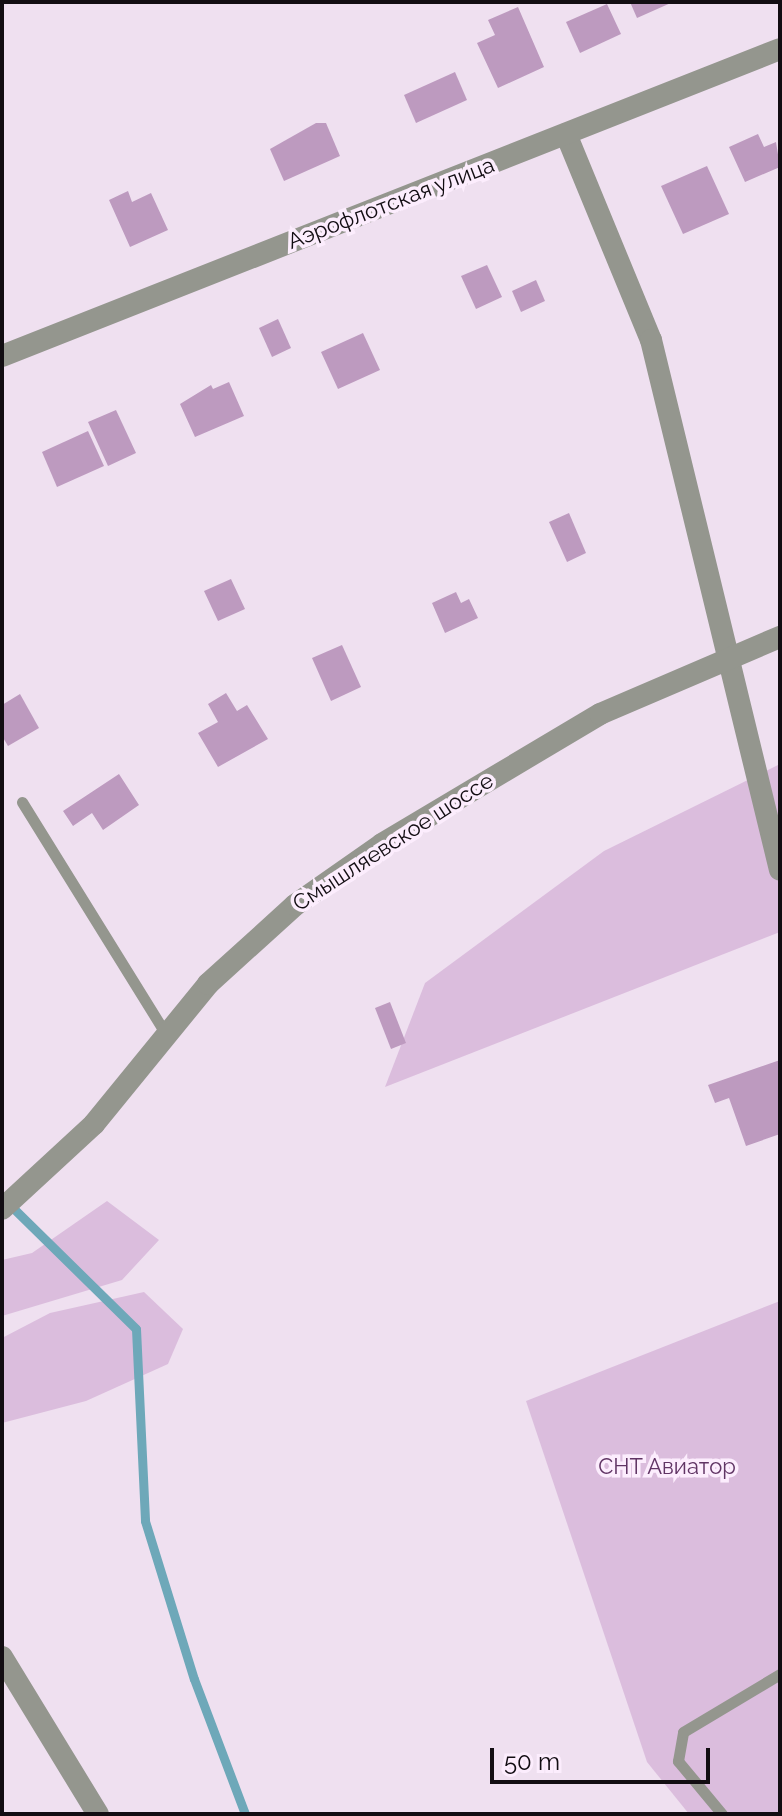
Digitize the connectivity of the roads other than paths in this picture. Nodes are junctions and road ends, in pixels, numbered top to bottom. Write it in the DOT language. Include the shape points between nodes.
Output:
graph roads {
  1 [pos="780,49"];
  2 [pos="566,134"];
  3 [pos="2,356"];
  4 [pos="780,637"];
  5 [pos="730,656"];
  6 [pos="22,802"];
  7 [pos="780,870"];
  8 [pos="166,1034"];
  9 [pos="2,1209"];
  10 [pos="2,1657"];
  11 [pos="780,1674"];
  12 [pos="98,1814"];
  13 [pos="722,1814"];
  1 -- 2 [label="street, Аэрофлотская улица"];
  2 -- 3 [label="street, Аэрофлотская улица"];
  2 -- 5 [label="street" via="651,340"];
  4 -- 5 [label="street, Смышляевское шоссе"];
  5 -- 7 [label="street"];
  5 -- 8 [label="street, Смышляевское шоссе" via="600,714 382,844 295,905 247,947"];
  6 -- 8 [label="lane"];
  8 -- 9 [label="street, Смышляевское шоссе" via="94,1124"];
  10 -- 12 [label="street"];
  11 -- 13 [label="lane" via="683,1732 678,1761"];
}
